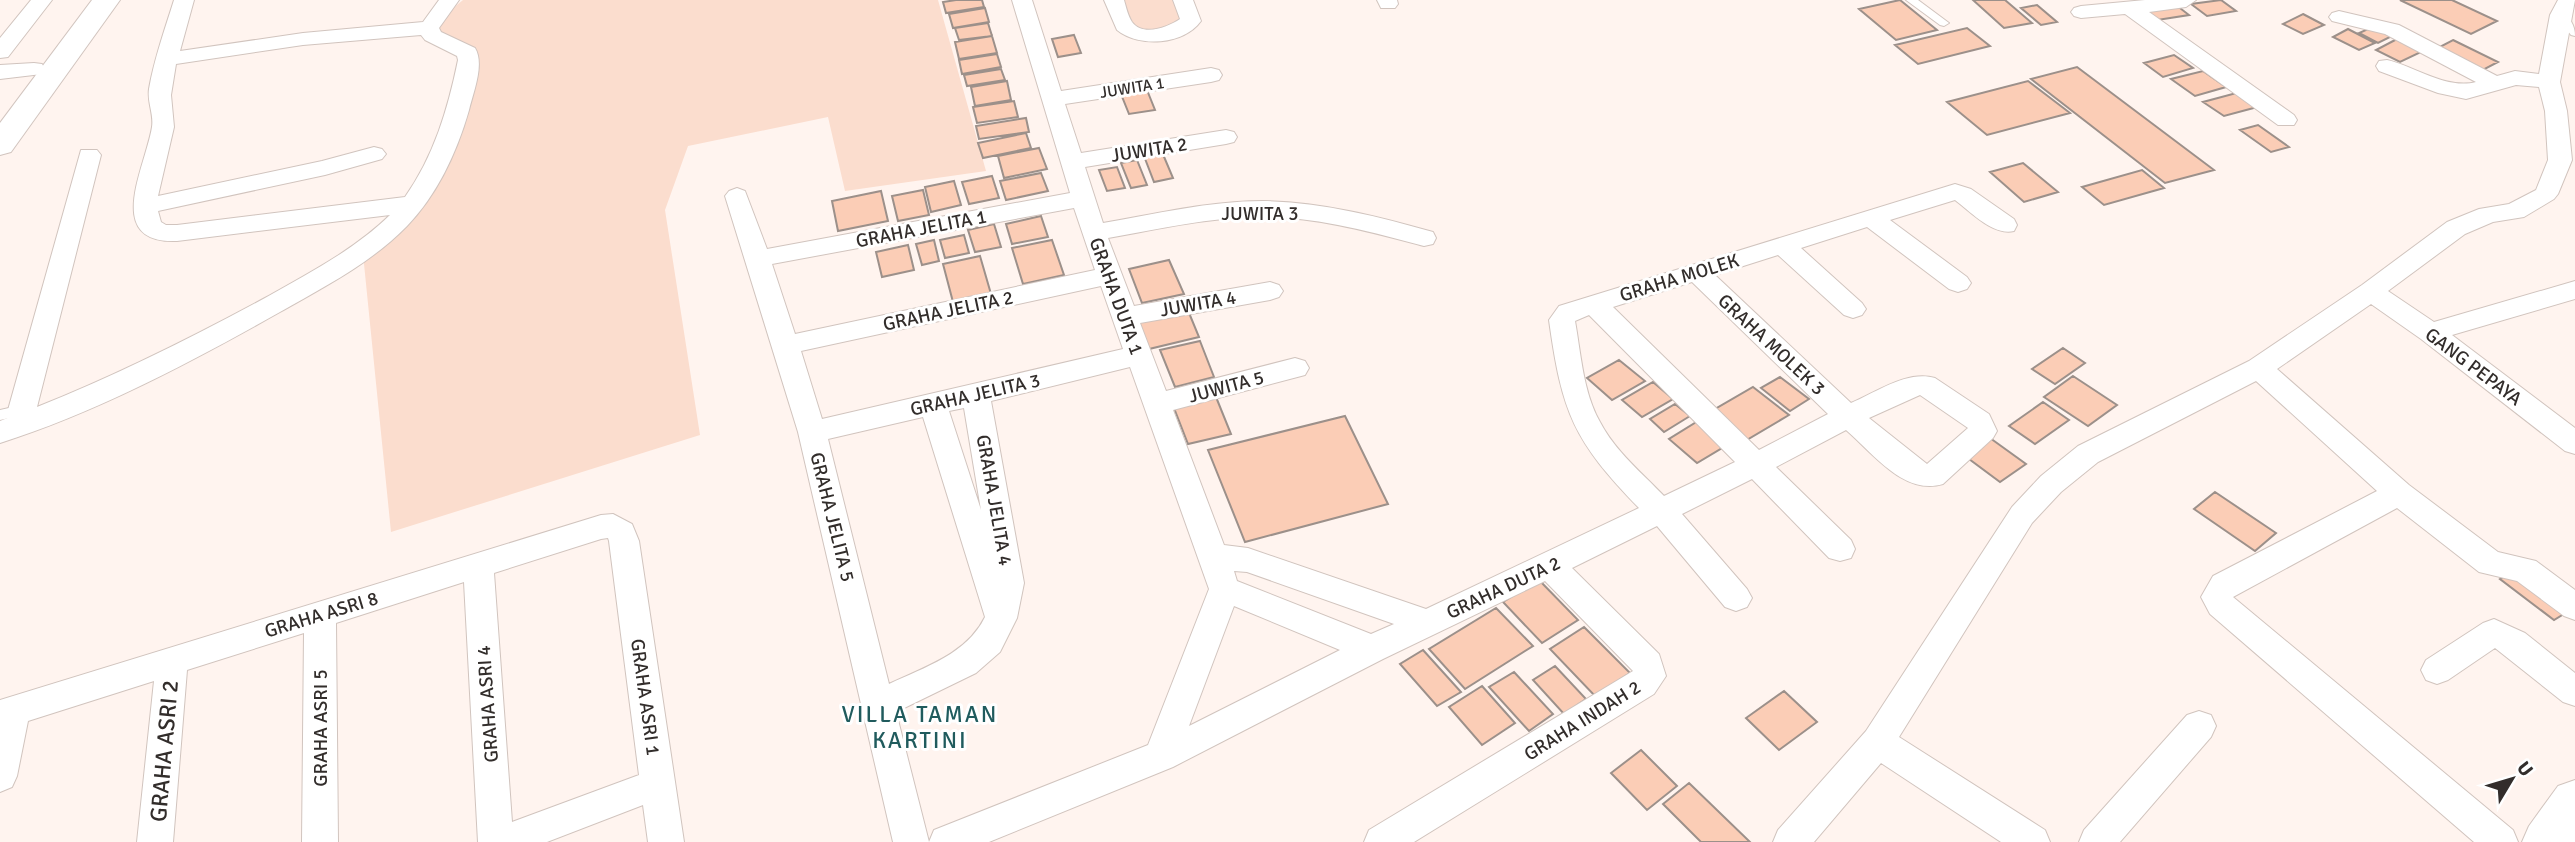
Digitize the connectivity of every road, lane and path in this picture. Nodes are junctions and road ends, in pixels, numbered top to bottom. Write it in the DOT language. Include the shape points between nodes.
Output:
graph roads {
  1 [pos="42,0"];
  2 [pos="81,0"];
  3 [pos="106,0"];
  4 [pos="184,0"];
  5 [pos="449,0"];
  6 [pos="1022,0"];
  7 [pos="1114,0"];
  8 [pos="1182,0"];
  9 [pos="1912,0"];
  10 [pos="2186,0"];
  11 [pos="2129,7"];
  12 [pos="2564,8"];
  13 [pos="2081,12"];
  14 [pos="2339,17"];
  15 [pos="1944,23"];
  16 [pos="429,28"];
  17 [pos="2575,33"];
  18 [pos="0,52"];
  19 [pos="169,60"];
  20 [pos="2387,66"];
  21 [pos="34,69"];
  22 [pos="0,72"];
  23 [pos="1211,75"];
  24 [pos="2549,82"];
  25 [pos="2495,84"];
  26 [pos="1053,99"];
  27 [pos="0,113"];
  28 [pos="2565,115"];
  29 [pos="2286,120"];
  30 [pos="1226,137"];
  31 [pos="0,145"];
  32 [pos="374,154"];
  33 [pos="89,155"];
  34 [pos="1072,162"];
  35 [pos="737,197"];
  36 [pos="1084,198"];
  37 [pos="413,204"];
  38 [pos="147,205"];
  39 [pos="1871,218"];
  40 [pos="2005,225"];
  41 [pos="1094,233"];
  42 [pos="1424,238"];
  43 [pos="1782,245"];
  44 [pos="757,259"];
  45 [pos="1696,272"];
  46 [pos="1110,275"];
  47 [pos="1958,283"];
  48 [pos="2575,290"];
  49 [pos="1270,291"];
  50 [pos="2371,291"];
  51 [pos="1593,303"];
  52 [pos="1853,309"];
  53 [pos="1126,316"];
  54 [pos="2430,332"];
  55 [pos="786,345"];
  56 [pos="1138,355"];
  57 [pos="1295,368"];
  58 [pos="2259,368"];
  59 [pos="976,395"];
  60 [pos="933,404"];
  61 [pos="1157,404"];
  62 [pos="16,416"];
  63 [pos="1848,416"];
  64 [pos="0,432"];
  65 [pos="812,432"];
  66 [pos="2575,443"];
  67 [pos="1755,465"];
  68 [pos="1933,476"];
  69 [pos="2399,493"];
  70 [pos="1660,511"];
  71 [pos="1840,549"];
  72 [pos="626,553"];
  73 [pos="1213,556"];
  74 [pos="478,565"];
  75 [pos="1549,565"];
  76 [pos="1225,589"];
  77 [pos="1737,598"];
  78 [pos="2575,607"];
  79 [pos="320,615"];
  80 [pos="1001,618"];
  81 [pos="1427,622"];
  82 [pos="1372,649"];
  83 [pos="172,661"];
  84 [pos="2437,670"];
  85 [pos="2575,692"];
  86 [pos="878,705"];
  87 [pos="7,713"];
  88 [pos="2199,726"];
  89 [pos="1878,742"];
  90 [pos="1161,755"];
  91 [pos="0,776"];
  92 [pos="658,784"];
  93 [pos="2575,802"];
  94 [pos="155,842"];
  95 [pos="320,842"];
  96 [pos="496,842"];
  97 [pos="503,842"];
  98 [pos="666,842"];
  99 [pos="911,842"];
  100 [pos="947,842"];
  101 [pos="1382,842"];
  102 [pos="1791,842"];
  103 [pos="2032,842"];
  104 [pos="2097,842"];
  105 [pos="2501,842"];
  106 [pos="2546,842"];
  1 -- 18 [label="street"];
  2 -- 21 [label="main road"];
  3 -- 31 [label="main road"];
  4 -- 19 [label="street"];
  5 -- 16 [label="street"];
  6 -- 26 [label="street, GRAHA DUTA 1"];
  7 -- 8 [label="street" via="1123,24 1133,34 1148,36 1183,28 1191,21"];
  9 -- 15 [label="lane"];
  10 -- 11 [label="street"];
  11 -- 13 [label="street"];
  11 -- 29 [label="street"];
  12 -- 17 [label="lane"];
  12 -- 24 [label="street"];
  14 -- 25 [label="street" via="2392,29"];
  16 -- 19 [label="street" via="303,39"];
  16 -- 37 [label="street" via="432,36 459,47 469,60 460,107 442,158"];
  19 -- 38 [label="street" via="160,89 163,128 146,187"];
  20 -- 25 [label="street" via="2457,90"];
  21 -- 22 [label="street"];
  21 -- 27 [label="main road"];
  23 -- 26 [label="street, JUWITA 1"];
  24 -- 25 [label="street" via="2515,78"];
  24 -- 28 [label="street"];
  26 -- 34 [label="street, GRAHA DUTA 1"];
  28 -- 50 [label="street" via="2560,160 2546,194 2523,208 2456,228"];
  30 -- 34 [label="street, JUWITA 2"];
  32 -- 38 [label="street"];
  33 -- 62 [label="street"];
  34 -- 36 [label="street, GRAHA DUTA 1"];
  35 -- 44 [label="street, GRAHA JELITA 5"];
  36 -- 41 [label="street, GRAHA DUTA 1"];
  36 -- 44 [label="street, GRAHA JELITA 1"];
  37 -- 38 [label="street" via="160,233 147,218"];
  37 -- 62 [label="street" via="363,254 219,335"];
  39 -- 40 [label="street, GRAHA MOLEK" via="1955,192"];
  39 -- 43 [label="street, GRAHA MOLEK"];
  39 -- 47 [label="street"];
  41 -- 42 [label="street, JUWITA 3" via="1237,210 1281,209 1353,219"];
  41 -- 46 [label="street, GRAHA DUTA 1"];
  43 -- 45 [label="street, GRAHA MOLEK"];
  43 -- 52 [label="street"];
  44 -- 55 [label="street, GRAHA JELITA 5"];
  45 -- 51 [label="street, GRAHA MOLEK"];
  45 -- 63 [label="street, GRAHA MOLEK 3"];
  46 -- 53 [label="street, GRAHA DUTA 1"];
  46 -- 55 [label="street, GRAHA JELITA 2"];
  48 -- 54 [label="street"];
  49 -- 53 [label="street, JUWITA 4"];
  50 -- 54 [label="street, GANG PEPAYA"];
  50 -- 58 [label="street"];
  51 -- 67 [label="street"];
  51 -- 70 [label="street, GRAHA MOLEK" via="1568,312 1562,320 1582,416 1610,460"];
  53 -- 56 [label="street, GRAHA DUTA 1"];
  54 -- 66 [label="street, GANG PEPAYA"];
  55 -- 65 [label="street, GRAHA JELITA 5"];
  56 -- 59 [label="street, GRAHA JELITA 3"];
  56 -- 61 [label="street, GRAHA DUTA 1"];
  57 -- 61 [label="street, JUWITA 5"];
  58 -- 69 [label="street"];
  58 -- 89 [label="street" via="2088,454 2051,484 2022,515"];
  59 -- 60 [label="street, GRAHA JELITA 3"];
  59 -- 80 [label="street, GRAHA JELITA 4" via="1009,583"];
  60 -- 65 [label="street, GRAHA JELITA 3"];
  60 -- 80 [label="street"];
  61 -- 73 [label="street, GRAHA DUTA 1"];
  62 -- 64 [label="street"];
  63 -- 67 [label="street, GRAHA DUTA 2"];
  63 -- 68 [label="street, GRAHA MOLEK 3" via="1917,475"];
  63 -- 68 [label="street, GRAHA DUTA 2" via="1919,384 1979,421 1983,431"];
  65 -- 86 [label="street, GRAHA JELITA 5"];
  67 -- 70 [label="street, GRAHA DUTA 2"];
  67 -- 71 [label="street"];
  69 -- 78 [label="street" via="2490,563 2525,570"];
  69 -- 105 [label="street" via="2224,584 2217,597"];
  70 -- 75 [label="street, GRAHA DUTA 2"];
  70 -- 77 [label="street"];
  72 -- 74 [label="street, GRAHA ASRI 8" via="621,532 613,526"];
  72 -- 92 [label="street, GRAHA ASRI 1"];
  73 -- 76 [label="street, GRAHA DUTA 1"];
  73 -- 81 [label="street" via="1248,561"];
  74 -- 79 [label="street, GRAHA ASRI 8"];
  74 -- 96 [label="street, GRAHA ASRI 4"];
  75 -- 81 [label="street, GRAHA DUTA 2"];
  75 -- 101 [label="street, GRAHA INDAH 2" via="1648,664 1650,676"];
  76 -- 82 [label="street"];
  76 -- 90 [label="street"];
  79 -- 83 [label="street, GRAHA ASRI 8"];
  79 -- 95 [label="street, GRAHA ASRI 5"];
  80 -- 86 [label="street, GRAHA JELITA 4" via="989,642 965,663"];
  81 -- 82 [label="street, GRAHA DUTA 2"];
  82 -- 90 [label="street, GRAHA DUTA 2"];
  83 -- 87 [label="street, GRAHA ASRI 8"];
  83 -- 94 [label="street, GRAHA ASRI 2"];
  84 -- 85 [label="street" via="2494,632"];
  86 -- 99 [label="street, GRAHA JELITA 5"];
  87 -- 91 [label="street"];
  88 -- 104 [label="street"];
  89 -- 102 [label="street"];
  89 -- 103 [label="street"];
  90 -- 100 [label="street, GRAHA DUTA 2"];
  92 -- 97 [label="street"];
  92 -- 98 [label="street, GRAHA ASRI 1"];
  93 -- 106 [label="main road"];
}
